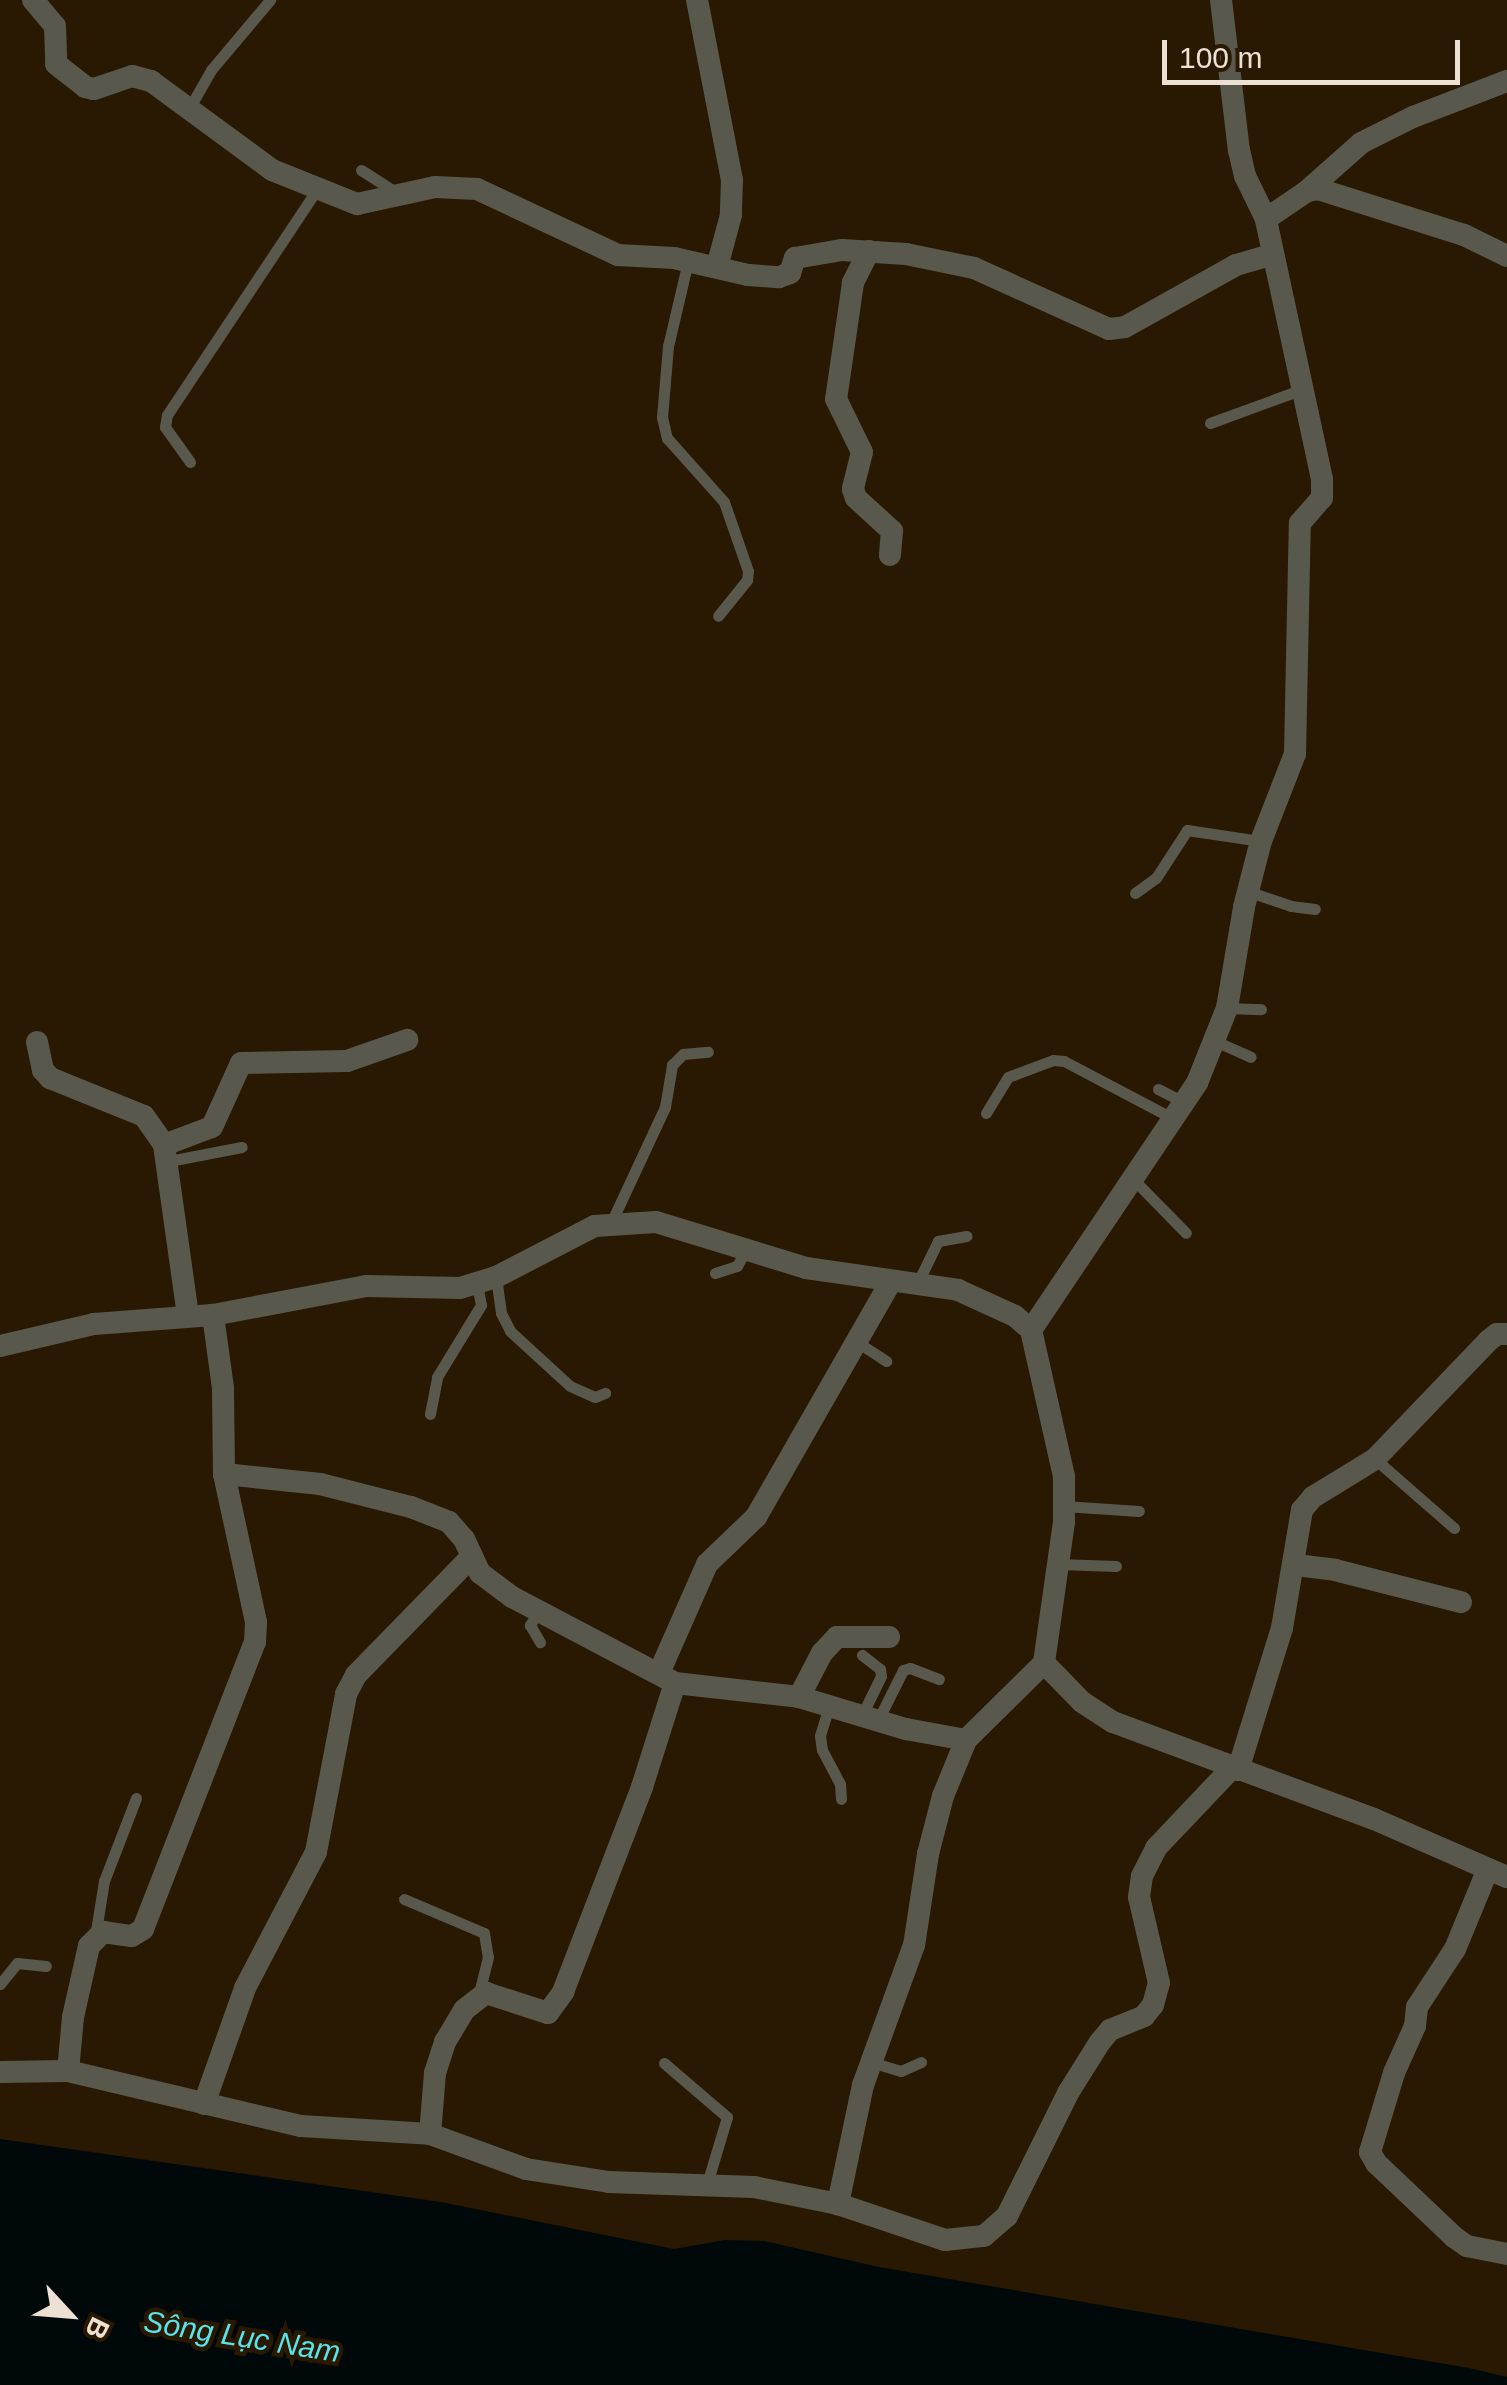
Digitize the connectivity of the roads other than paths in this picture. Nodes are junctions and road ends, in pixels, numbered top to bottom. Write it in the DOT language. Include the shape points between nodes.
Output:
graph roads {
  1 [pos="32,0"];
  2 [pos="270,0"];
  3 [pos="697,0"];
  4 [pos="1221,0"];
  5 [pos="1507,81"];
  6 [pos="190,108"];
  7 [pos="362,170"];
  8 [pos="316,191"];
  9 [pos="1307,191"];
  10 [pos="401,196"];
  11 [pos="1266,219"];
  12 [pos="869,251"];
  13 [pos="1271,255"];
  14 [pos="1507,256"];
  15 [pos="688,261"];
  16 [pos="718,268"];
  17 [pos="1300,390"];
  18 [pos="1210,424"];
  19 [pos="190,462"];
  20 [pos="890,554"];
  21 [pos="718,616"];
  22 [pos="1261,841"];
  23 [pos="1247,891"];
  24 [pos="1135,892"];
  25 [pos="1314,909"];
  26 [pos="1227,1008"];
  27 [pos="1260,1009"];
  28 [pos="408,1040"];
  29 [pos="1215,1041"];
  30 [pos="37,1042"];
  31 [pos="708,1052"];
  32 [pos="1251,1058"];
  33 [pos="1158,1089"];
  34 [pos="1179,1111"];
  35 [pos="986,1113"];
  36 [pos="242,1147"];
  37 [pos="167,1153"];
  38 [pos="1134,1180"];
  39 [pos="610,1225"];
  40 [pos="1186,1233"];
  41 [pos="967,1236"];
  42 [pos="747,1248"];
  43 [pos="715,1273"];
  44 [pos="486,1280"];
  45 [pos="891,1281"];
  46 [pos="917,1284"];
  47 [pos="188,1314"];
  48 [pos="213,1315"];
  49 [pos="1031,1330"];
  50 [pos="1507,1334"];
  51 [pos="857,1342"];
  52 [pos="0,1346"];
  53 [pos="886,1360"];
  54 [pos="605,1393"];
  55 [pos="430,1414"];
  56 [pos="1375,1458"];
  57 [pos="224,1474"];
  58 [pos="1064,1506"];
  59 [pos="1139,1511"];
  60 [pos="1454,1528"];
  61 [pos="472,1556"];
  62 [pos="1058,1564"];
  63 [pos="1296,1565"];
  64 [pos="1116,1566"];
  65 [pos="1461,1602"];
  66 [pos="539,1611"];
  67 [pos="888,1638"];
  68 [pos="540,1642"];
  69 [pos="862,1655"];
  70 [pos="1044,1663"];
  71 [pos="667,1678"];
  72 [pos="938,1679"];
  73 [pos="799,1697"];
  74 [pos="829,1706"];
  75 [pos="870,1718"];
  76 [pos="966,1740"];
  77 [pos="1235,1769"];
  78 [pos="136,1798"];
  79 [pos="841,1799"];
  80 [pos="1498,1873"];
  81 [pos="404,1899"];
  82 [pos="95,1937"];
  83 [pos="46,1966"];
  84 [pos="0,1984"];
  85 [pos="479,1994"];
  86 [pos="870,2062"];
  87 [pos="921,2062"];
  88 [pos="664,2063"];
  89 [pos="68,2070"];
  90 [pos="0,2072"];
  91 [pos="204,2104"];
  92 [pos="430,2134"];
  93 [pos="706,2187"];
  94 [pos="838,2204"];
  95 [pos="1507,2254"];
  1 -- 6 [label="street" via="55,26 56,64 84,88 132,76"];
  2 -- 6 [label="lane" via="211,70"];
  3 -- 16 [label="street" via="732,180"];
  4 -- 11 [label="street" via="1245,176"];
  5 -- 9 [label="street" via="1361,143"];
  6 -- 8 [label="street" via="236,148"];
  7 -- 10 [label="lane"];
  8 -- 10 [label="street" via="357,204"];
  8 -- 19 [label="lane" via="167,415 165,427"];
  9 -- 11 [label="street"];
  9 -- 14 [label="street" via="1374,204"];
  10 -- 15 [label="street" via="435,186 477,189 618,255"];
  11 -- 13 [label="street"];
  12 -- 13 [label="street" via="974,268 1109,330 1236,265"];
  12 -- 16 [label="street" via="795,258 790,273 779,277"];
  12 -- 20 [label="street" via="852,282 836,399 862,452 856,498 892,531"];
  13 -- 17 [label="street"];
  15 -- 16 [label="street"];
  15 -- 21 [label="lane" via="668,346 662,417 667,438 733,518 747,580"];
  17 -- 18 [label="lane"];
  17 -- 22 [label="street" via="1319,452 1322,498 1300,523 1296,754"];
  22 -- 23 [label="street"];
  22 -- 24 [label="lane" via="1186,830 1156,878"];
  23 -- 25 [label="lane"];
  23 -- 26 [label="street"];
  26 -- 27 [label="lane"];
  26 -- 29 [label="street"];
  28 -- 37 [label="street" via="347,1061 241,1063 212,1127"];
  29 -- 32 [label="lane"];
  29 -- 34 [label="street"];
  30 -- 37 [label="street" via="50,1078 144,1116"];
  31 -- 39 [label="lane" via="683,1054 672,1064 666,1107"];
  33 -- 34 [label="lane"];
  34 -- 35 [label="lane" via="1054,1060 1008,1077"];
  34 -- 38 [label="street"];
  36 -- 37 [label="lane"];
  37 -- 47 [label="street"];
  38 -- 40 [label="lane"];
  38 -- 49 [label="street"];
  39 -- 42 [label="street" via="678,1225"];
  39 -- 44 [label="street" via="570,1236"];
  41 -- 46 [label="lane" via="938,1241"];
  42 -- 43 [label="lane" via="737,1266"];
  42 -- 45 [label="street" via="806,1268"];
  44 -- 48 [label="street" via="460,1288 366,1286"];
  44 -- 54 [label="lane" via="510,1331 570,1386 595,1397"];
  44 -- 55 [label="lane" via="481,1305 437,1376"];
  45 -- 46 [label="street"];
  45 -- 51 [label="street"];
  46 -- 49 [label="street" via="976,1297"];
  47 -- 48 [label="street"];
  47 -- 52 [label="street" via="94,1324"];
  48 -- 57 [label="street" via="224,1388"];
  49 -- 58 [label="street" via="1062,1456"];
  50 -- 56 [label="street" via="1488,1341"];
  51 -- 53 [label="lane"];
  51 -- 71 [label="street" via="756,1517 707,1564"];
  56 -- 60 [label="lane"];
  56 -- 63 [label="street" via="1302,1510"];
  57 -- 61 [label="street" via="320,1484 411,1507 448,1522"];
  57 -- 82 [label="street" via="256,1622 252,1656 144,1930"];
  58 -- 59 [label="lane"];
  58 -- 62 [label="street"];
  61 -- 66 [label="street" via="480,1573"];
  61 -- 91 [label="street" via="356,1675 346,1694 316,1852 245,1988"];
  62 -- 64 [label="lane"];
  62 -- 70 [label="street"];
  63 -- 65 [label="street"];
  63 -- 77 [label="street"];
  66 -- 68 [label="lane" via="530,1626"];
  66 -- 71 [label="street"];
  67 -- 73 [label="street" via="837,1637"];
  69 -- 75 [label="lane" via="880,1668"];
  70 -- 76 [label="street"];
  70 -- 77 [label="street" via="1113,1722"];
  71 -- 73 [label="street"];
  71 -- 85 [label="street" via="642,1787 555,2007 538,2014"];
  72 -- 75 [label="lane" via="903,1670"];
  73 -- 74 [label="street"];
  74 -- 75 [label="street"];
  74 -- 79 [label="lane" via="820,1736"];
  75 -- 76 [label="street"];
  76 -- 86 [label="street" via="928,1854 914,1945"];
  77 -- 80 [label="street"];
  77 -- 94 [label="street" via="1156,1848 1142,1876 1139,1897 1159,1983 1153,2006 1100,2042 997,2228 946,2240"];
  78 -- 82 [label="lane" via="104,1881"];
  80 -- 95 [label="street" via="1417,2007 1370,2152 1454,2237"];
  81 -- 85 [label="lane" via="484,1934 488,1957"];
  82 -- 89 [label="street" via="72,2017"];
  83 -- 84 [label="lane" via="17,1963"];
  85 -- 92 [label="street" via="445,2042"];
  86 -- 87 [label="lane" via="901,2071"];
  86 -- 94 [label="street"];
  88 -- 93 [label="lane" via="728,2118"];
  89 -- 90 [label="street"];
  89 -- 91 [label="street"];
  91 -- 92 [label="street" via="301,2126"];
  92 -- 93 [label="street" via="526,2169"];
  93 -- 94 [label="street" via="754,2187"];
}
